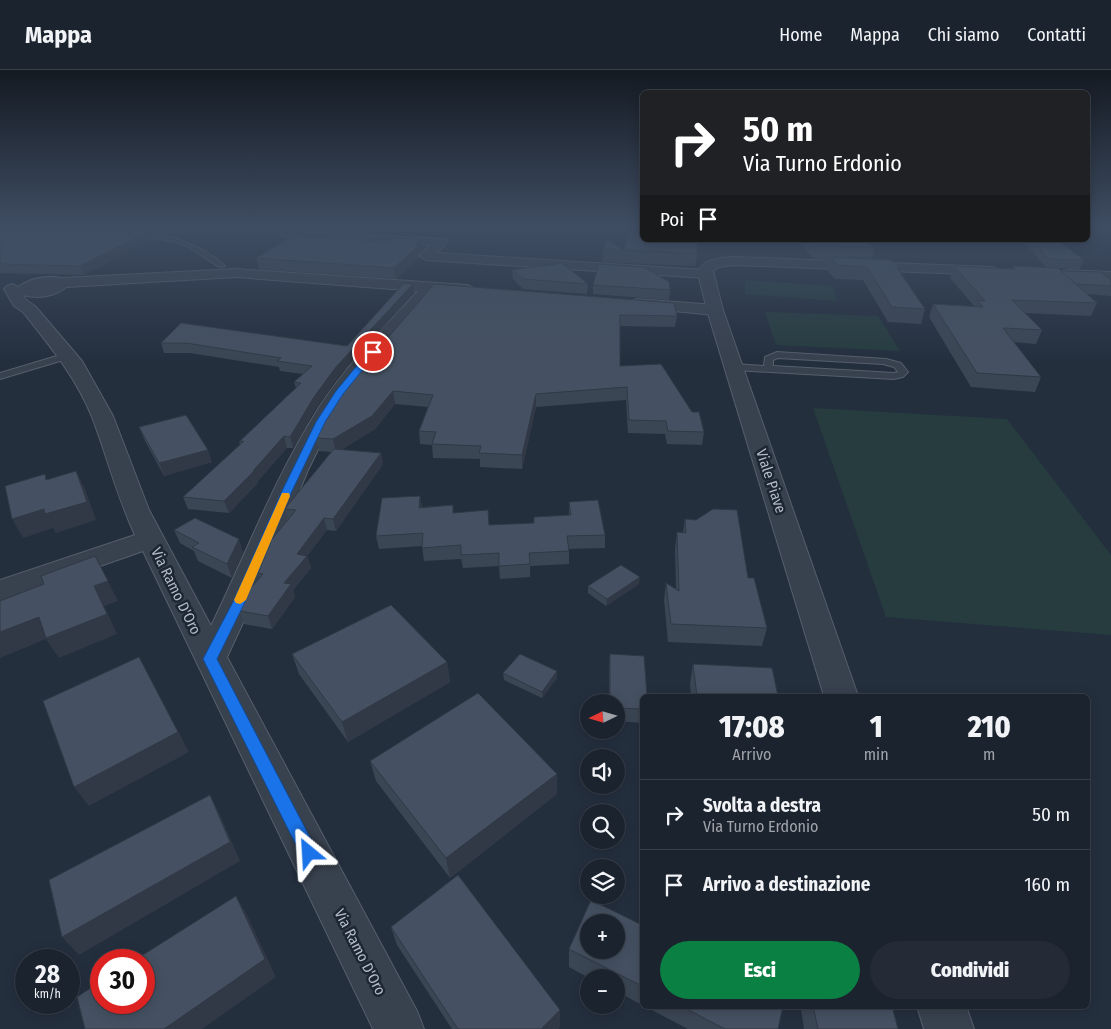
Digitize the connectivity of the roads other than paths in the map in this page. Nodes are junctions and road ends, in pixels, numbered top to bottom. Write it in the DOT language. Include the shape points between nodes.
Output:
graph roads {
  1 [pos="209,271"];
  2 [pos="231,271"];
  3 [pos="713,271"];
  4 [pos="933,271"];
  5 [pos="1006,272"];
  6 [pos="236,273"];
  7 [pos="1054,274"];
  8 [pos="200,275"];
  9 [pos="1111,276"];
  10 [pos="430,287"];
  11 [pos="20,291"];
  12 [pos="482,291"];
  13 [pos="620,302"];
  14 [pos="715,310"];
  15 [pos="67,356"];
  16 [pos="734,367"];
  17 [pos="769,369"];
  18 [pos="0,376"];
  19 [pos="151,539"];
  20 [pos="0,591"];
  21 [pos="210,659"];
  22 [pos="840,694"];
  23 [pos="942,1009"];
  24 [pos="399,1029"];
  25 [pos="949,1029"];
  1 -- 8 [label="lane"];
  2 -- 6 [label="lane"];
  3 -- 14 [label="street, Viale Piave"];
  4 -- 5 [label="street"];
  6 -- 8 [label="street"];
  6 -- 10 [label="street"];
  7 -- 9 [label="street"];
  8 -- 11 [label="street" via="60,284 55,288"];
  10 -- 12 [label="street"];
  10 -- 21 [label="street" via="328,409"];
  11 -- 15 [label="street, Via Ramo D'Oro"];
  13 -- 14 [label="street"];
  14 -- 16 [label="street, Viale Piave"];
  15 -- 18 [label="lane"];
  15 -- 19 [label="street, Via Ramo D'Oro" via="102,416 136,510"];
  16 -- 17 [label="lane"];
  16 -- 22 [label="street, Viale Piave"];
  17 -- 17 [label="lane" via="894,376 903,372 895,363 883,361 777,355 768,359"];
  19 -- 20 [label="street"];
  19 -- 21 [label="street, Via Ramo D'Oro"];
  21 -- 24 [label="street, Via Ramo D'Oro"];
  23 -- 25 [label="street"];
}
